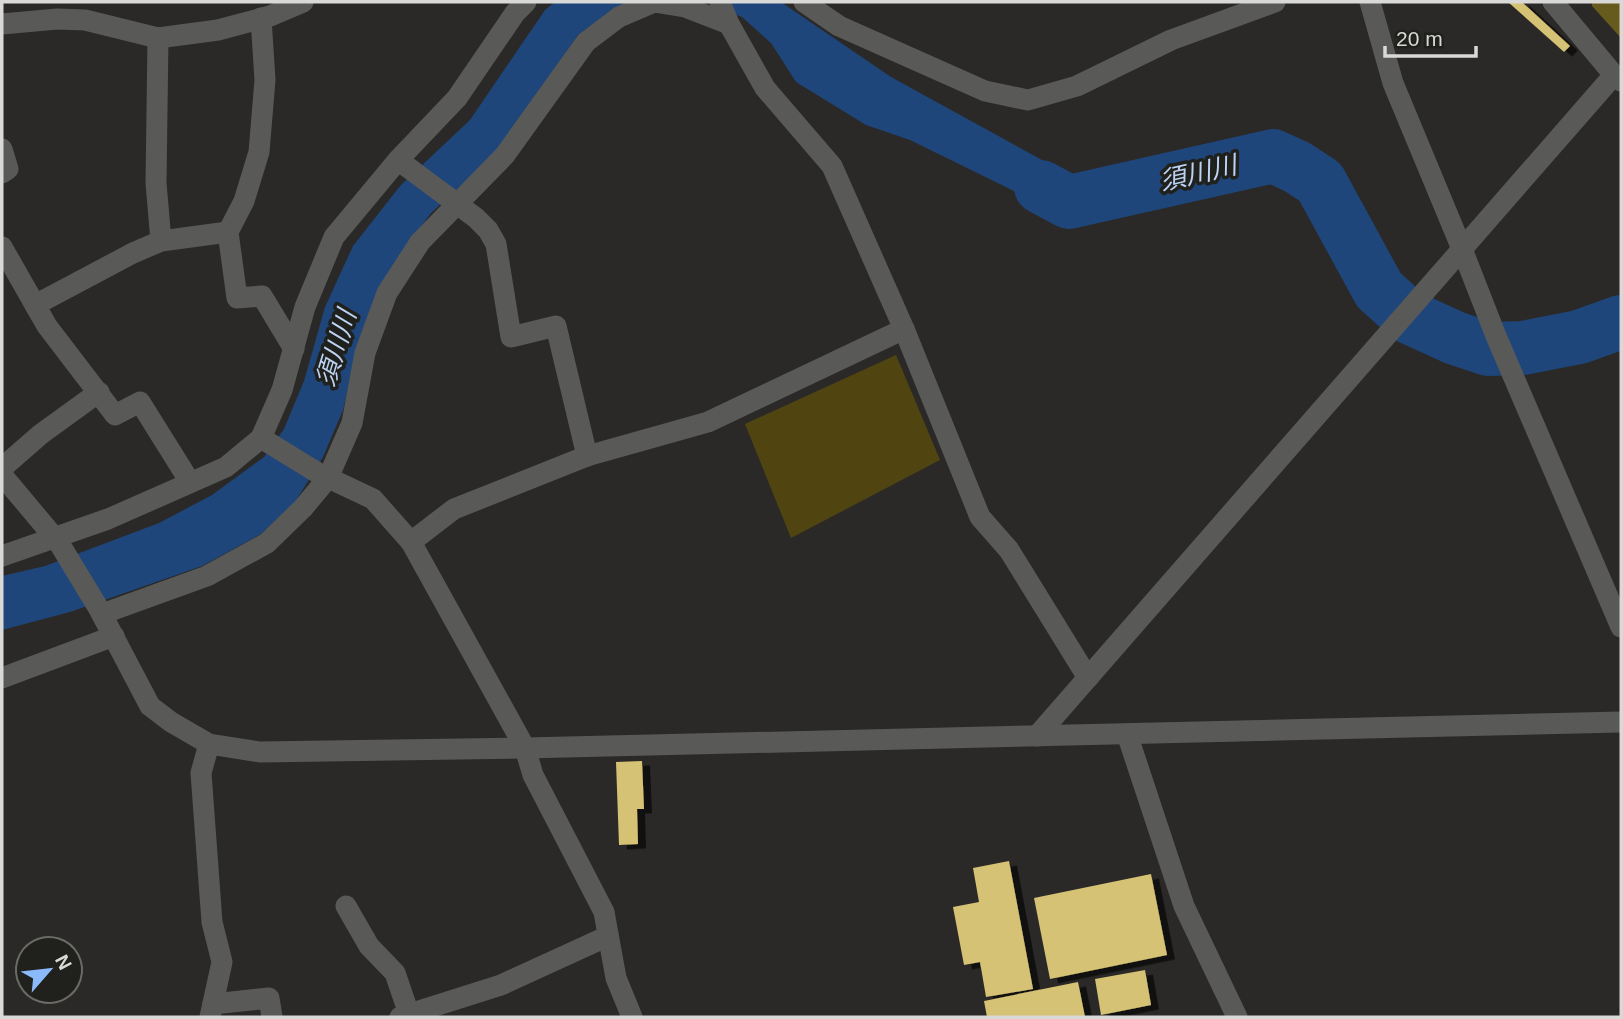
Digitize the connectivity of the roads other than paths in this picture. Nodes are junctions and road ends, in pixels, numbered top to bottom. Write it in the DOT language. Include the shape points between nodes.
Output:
graph roads {
  1 [pos="303,2"];
  2 [pos="526,2"];
  3 [pos="804,2"];
  4 [pos="1275,2"];
  5 [pos="1370,2"];
  6 [pos="1553,2"];
  7 [pos="725,13"];
  8 [pos="261,18"];
  9 [pos="2,24"];
  10 [pos="158,37"];
  11 [pos="1618,78"];
  12 [pos="2,149"];
  13 [pos="402,163"];
  14 [pos="2,173"];
  15 [pos="453,202"];
  16 [pos="228,232"];
  17 [pos="161,241"];
  18 [pos="1462,249"];
  19 [pos="5,261"];
  20 [pos="35,305"];
  21 [pos="904,329"];
  22 [pos="294,349"];
  23 [pos="99,392"];
  24 [pos="264,440"];
  25 [pos="587,456"];
  26 [pos="2,468"];
  27 [pos="2,475"];
  28 [pos="323,475"];
  29 [pos="190,482"];
  30 [pos="56,540"];
  31 [pos="411,542"];
  32 [pos="2,556"];
  33 [pos="100,612"];
  34 [pos="1621,628"];
  35 [pos="114,636"];
  36 [pos="2,678"];
  37 [pos="1088,678"];
  38 [pos="1621,722"];
  39 [pos="1127,734"];
  40 [pos="1037,736"];
  41 [pos="209,744"];
  42 [pos="525,748"];
  43 [pos="346,906"];
  44 [pos="608,936"];
  45 [pos="212,1010"];
  46 [pos="405,1016"];
  47 [pos="272,1017"];
  48 [pos="632,1017"];
  49 [pos="1237,1017"];
  1 -- 8 [label="street"];
  2 -- 13 [label="street" via="457,99"];
  3 -- 4 [label="street" via="839,26 985,91 1028,100 1077,86 1171,40"];
  5 -- 18 [label="street" via="1393,83"];
  6 -- 11 [label="street"];
  7 -- 15 [label="street" via="654,2 619,17 586,42 505,155"];
  7 -- 21 [label="street" via="765,88 832,166"];
  8 -- 10 [label="street" via="218,30"];
  8 -- 16 [label="street" via="265,80 258,152 244,201"];
  9 -- 10 [label="street" via="85,20"];
  10 -- 17 [label="street" via="156,183"];
  11 -- 18 [label="street"];
  12 -- 14 [label="street" via="8,169"];
  13 -- 15 [label="street"];
  13 -- 22 [label="street" via="334,237 305,307"];
  15 -- 25 [label="street" via="476,218 496,244 512,337 556,327"];
  15 -- 28 [label="street" via="387,293 365,353 352,423"];
  16 -- 17 [label="street"];
  16 -- 22 [label="street" via="237,299 262,296"];
  17 -- 20 [label="street"];
  18 -- 34 [label="street"];
  18 -- 37 [label="street"];
  19 -- 20 [label="street"];
  20 -- 23 [label="street"];
  21 -- 25 [label="street" via="708,422"];
  21 -- 37 [label="street" via="980,517 1009,551"];
  22 -- 24 [label="street"];
  23 -- 26 [label="street"];
  23 -- 29 [label="street" via="115,415 140,402"];
  24 -- 28 [label="street"];
  24 -- 29 [label="street" via="226,467"];
  25 -- 31 [label="street" via="454,509"];
  27 -- 30 [label="street"];
  28 -- 31 [label="street" via="373,499"];
  28 -- 33 [label="street" via="303,508 267,542 206,576"];
  29 -- 30 [label="street"];
  30 -- 32 [label="street"];
  30 -- 33 [label="street"];
  31 -- 42 [label="street"];
  33 -- 35 [label="street"];
  35 -- 36 [label="street"];
  35 -- 41 [label="street" via="150,706"];
  37 -- 40 [label="street"];
  38 -- 39 [label="street"];
  39 -- 40 [label="street"];
  39 -- 49 [label="street" via="1184,906"];
  40 -- 42 [label="street"];
  41 -- 42 [label="street" via="260,752"];
  41 -- 45 [label="street" via="201,773 212,922 222,962"];
  42 -- 44 [label="street" via="533,775 604,912"];
  43 -- 46 [label="street" via="369,946 394,973"];
  44 -- 46 [label="street" via="501,985"];
  44 -- 48 [label="street" via="615,978"];
  45 -- 47 [label="street" via="269,998"];
}
